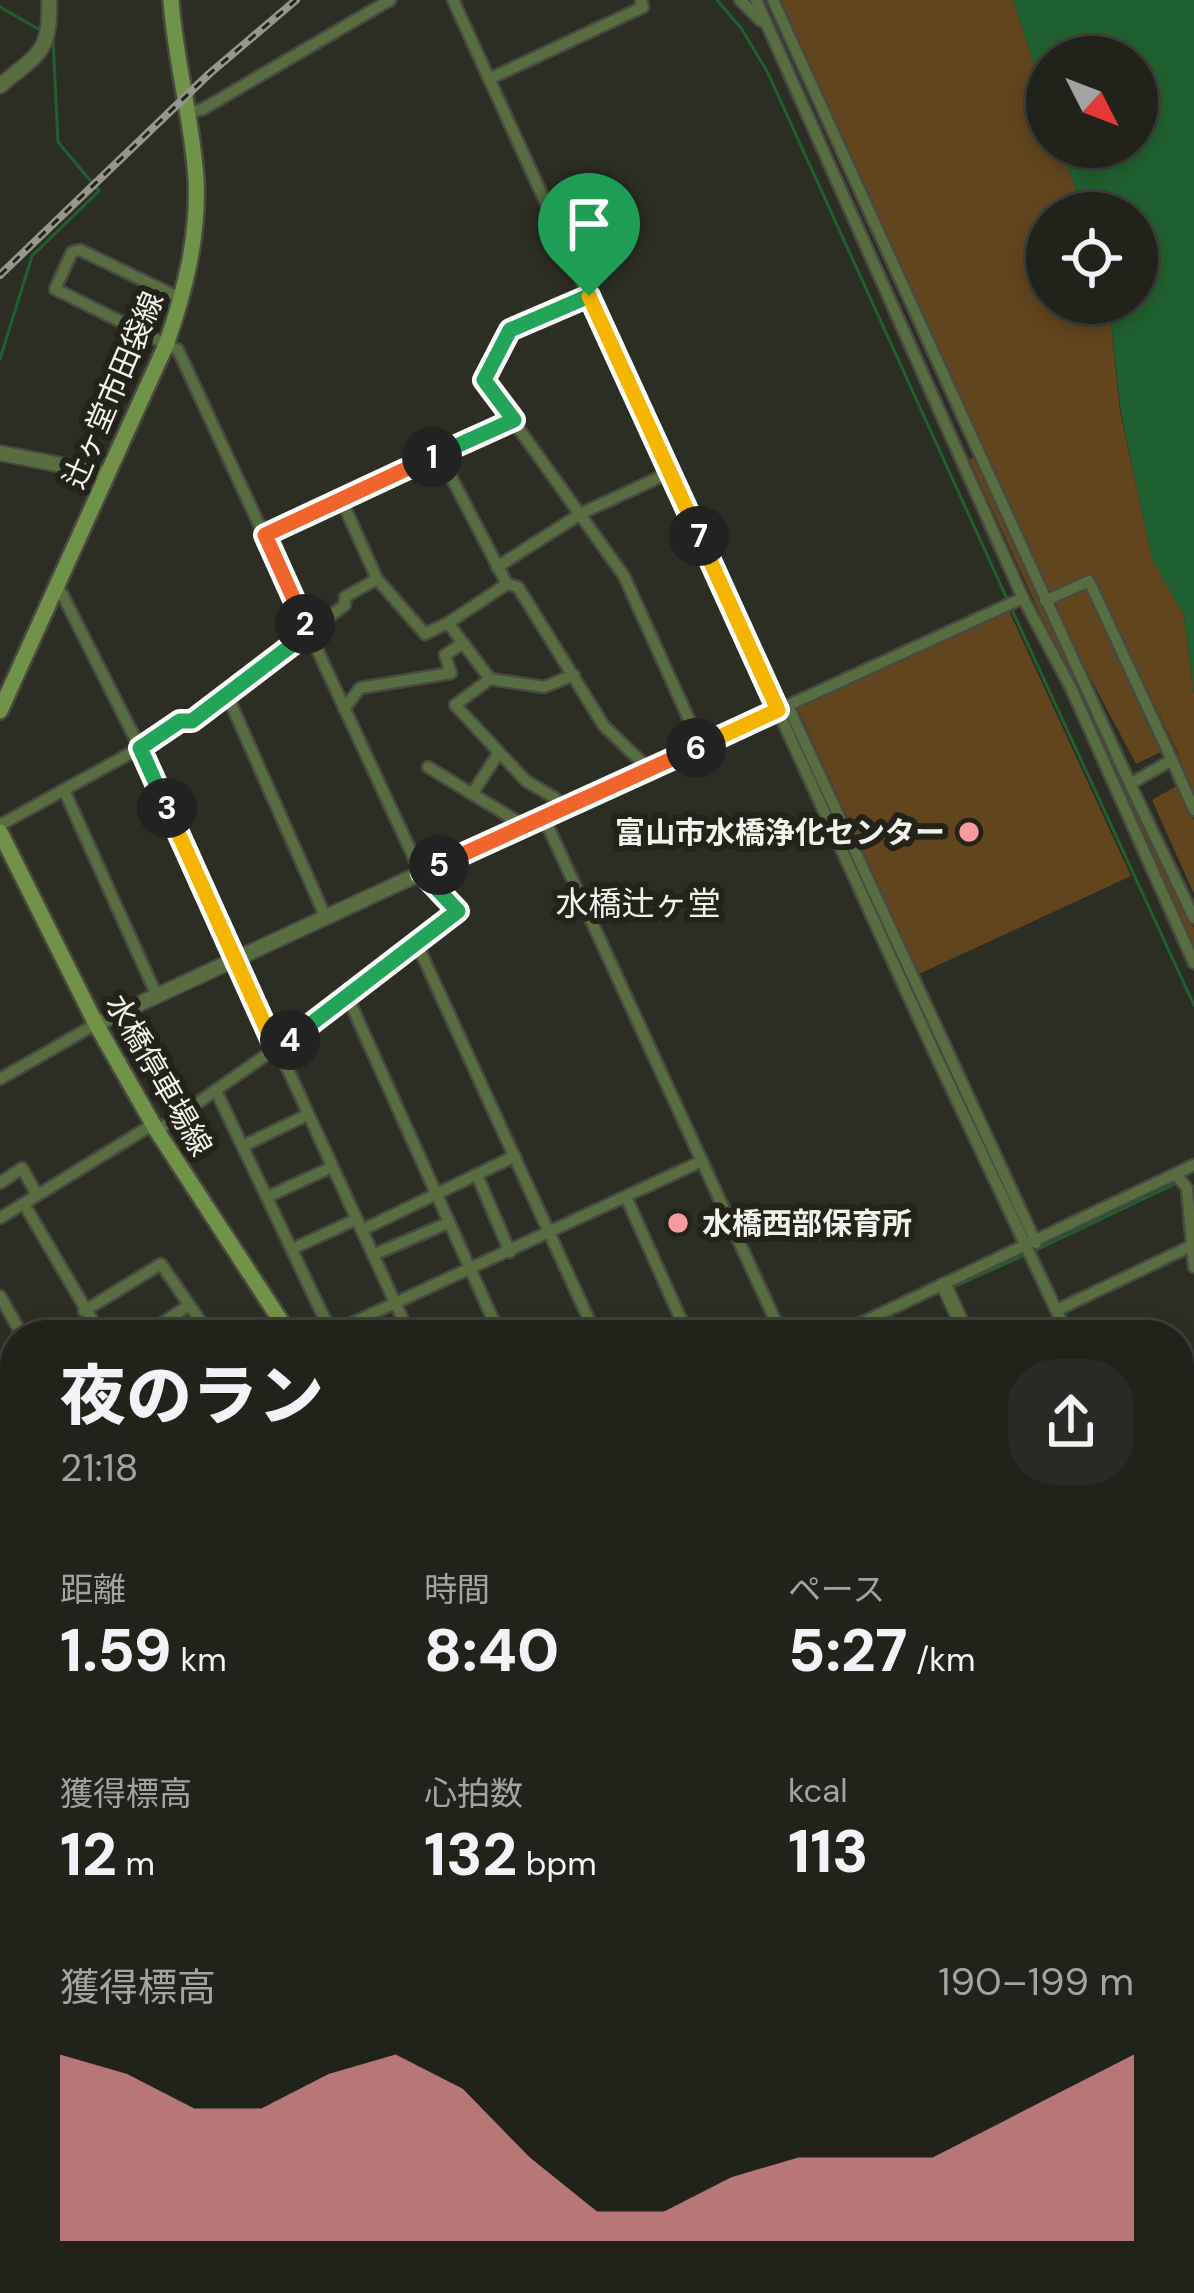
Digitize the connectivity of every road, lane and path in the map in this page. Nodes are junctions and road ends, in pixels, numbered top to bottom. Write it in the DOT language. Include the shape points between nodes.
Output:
graph roads {
  1 [pos="49,0"];
  2 [pos="171,0"];
  3 [pos="390,0"];
  4 [pos="453,0"];
  5 [pos="641,0"];
  6 [pos="740,0"];
  7 [pos="756,0"];
  8 [pos="773,0"];
  9 [pos="763,24"];
  10 [pos="489,79"];
  11 [pos="0,86"];
  12 [pos="187,113"];
  13 [pos="589,296"];
  14 [pos="182,299"];
  15 [pos="166,345"];
  16 [pos="514,420"];
  17 [pos="0,453"];
  18 [pos="439,454"];
  19 [pos="670,472"];
  20 [pos="108,474"];
  21 [pos="341,499"];
  22 [pos="582,513"];
  23 [pos="265,535"];
  24 [pos="497,567"];
  25 [pos="377,580"];
  26 [pos="57,584"];
  27 [pos="507,584"];
  28 [pos="1023,598"];
  29 [pos="1045,601"];
  30 [pos="448,623"];
  31 [pos="309,632"];
  32 [pos="463,644"];
  33 [pos="574,675"];
  34 [pos="490,679"];
  35 [pos="228,697"];
  36 [pos="783,708"];
  37 [pos="344,709"];
  38 [pos="0,711"];
  39 [pos="701,746"];
  40 [pos="140,748"];
  41 [pos="498,754"];
  42 [pos="1172,760"];
  43 [pos="428,767"];
  44 [pos="650,770"];
  45 [pos="1130,784"];
  46 [pos="64,790"];
  47 [pos="472,794"];
  48 [pos="1194,810"];
  49 [pos="561,811"];
  50 [pos="544,818"];
  51 [pos="525,826"];
  52 [pos="0,828"];
  53 [pos="422,873"];
  54 [pos="326,918"];
  55 [pos="1194,918"];
  56 [pos="416,944"];
  57 [pos="235,960"];
  58 [pos="1194,963"];
  59 [pos="157,996"];
  60 [pos="348,998"];
  61 [pos="96,1024"];
  62 [pos="276,1050"];
  63 [pos="0,1079"];
  64 [pos="216,1091"];
  65 [pos="307,1115"];
  66 [pos="157,1131"];
  67 [pos="243,1146"];
  68 [pos="515,1156"];
  69 [pos="702,1161"];
  70 [pos="1194,1166"];
  71 [pos="332,1167"];
  72 [pos="477,1175"];
  73 [pos="1176,1175"];
  74 [pos="0,1183"];
  75 [pos="38,1195"];
  76 [pos="436,1195"];
  77 [pos="267,1196"];
  78 [pos="626,1197"];
  79 [pos="24,1204"];
  80 [pos="0,1218"];
  81 [pos="448,1222"];
  82 [pos="359,1224"];
  83 [pos="551,1233"];
  84 [pos="1031,1245"];
  85 [pos="1190,1247"];
  86 [pos="292,1249"];
  87 [pos="510,1252"];
  88 [pos="373,1255"];
  89 [pos="1194,1267"];
  90 [pos="470,1270"];
  91 [pos="944,1285"];
  92 [pos="396,1304"];
  93 [pos="188,1306"];
  94 [pos="1057,1310"];
  95 [pos="85,1311"];
  96 [pos="871,1319"];
  97 [pos="91,1320"];
  98 [pos="167,1320"];
  99 [pos="199,1320"];
  100 [pos="280,1320"];
  101 [pos="322,1320"];
  102 [pos="360,1320"];
  103 [pos="403,1320"];
  104 [pos="493,1320"];
  105 [pos="589,1320"];
  106 [pos="681,1320"];
  107 [pos="775,1320"];
  108 [pos="960,1320"];
  109 [pos="1061,1320"];
  1 -- 11 [label="street" via="45,46"];
  2 -- 12 [label="main road, 辻ヶ堂市田袋線"];
  3 -- 12 [label="street"];
  4 -- 10 [label="street"];
  5 -- 10 [label="street" via="644,7"];
  6 -- 9 [label="street"];
  7 -- 9 [label="street"];
  8 -- 29 [label="street"];
  9 -- 28 [label="street"];
  10 -- 13 [label="street"];
  12 -- 14 [label="main road, 辻ヶ堂市田袋線" via="196,221"];
  13 -- 16 [label="street" via="510,330 484,380"];
  13 -- 19 [label="street"];
  14 -- 15 [label="main road, 辻ヶ堂市田袋線"];
  14 -- 15 [label="street" via="80,250 55,289"];
  15 -- 20 [label="main road, 辻ヶ堂市田袋線"];
  15 -- 23 [label="street" via="178,350"];
  16 -- 18 [label="street"];
  16 -- 22 [label="street"];
  17 -- 20 [label="street"];
  18 -- 21 [label="street"];
  18 -- 24 [label="street"];
  19 -- 22 [label="street"];
  19 -- 36 [label="street"];
  20 -- 26 [label="main road, 辻ヶ堂市田袋線"];
  21 -- 23 [label="street"];
  21 -- 25 [label="street"];
  22 -- 24 [label="street"];
  22 -- 39 [label="street" via="624,576"];
  23 -- 31 [label="street"];
  24 -- 27 [label="street"];
  25 -- 30 [label="street" via="425,634"];
  25 -- 31 [label="street"];
  26 -- 38 [label="main road, 辻ヶ堂市田袋線"];
  26 -- 40 [label="street"];
  27 -- 30 [label="street"];
  27 -- 33 [label="street" via="518,587"];
  28 -- 36 [label="street"];
  28 -- 58 [label="street"];
  29 -- 42 [label="street" via="1089,581"];
  29 -- 45 [label="street"];
  30 -- 32 [label="street"];
  31 -- 35 [label="street"];
  31 -- 37 [label="street"];
  32 -- 34 [label="street"];
  32 -- 37 [label="street" via="445,655 451,673 360,688"];
  33 -- 34 [label="street" via="544,687"];
  33 -- 44 [label="street" via="604,726"];
  34 -- 41 [label="street" via="455,705"];
  35 -- 40 [label="street"];
  35 -- 54 [label="street"];
  36 -- 39 [label="street"];
  36 -- 84 [label="street"];
  37 -- 53 [label="street"];
  39 -- 44 [label="street"];
  40 -- 46 [label="street"];
  40 -- 57 [label="street"];
  41 -- 47 [label="street"];
  41 -- 49 [label="street" via="555,797"];
  42 -- 45 [label="street"];
  42 -- 48 [label="street"];
  43 -- 47 [label="street"];
  44 -- 49 [label="street"];
  45 -- 55 [label="street"];
  46 -- 52 [label="street"];
  46 -- 59 [label="street"];
  47 -- 51 [label="street"];
  49 -- 50 [label="street"];
  50 -- 51 [label="street"];
  50 -- 69 [label="street"];
  51 -- 53 [label="street"];
  52 -- 61 [label="main road, 水橋停車場線"];
  53 -- 54 [label="street"];
  53 -- 56 [label="street" via="458,911"];
  54 -- 57 [label="street"];
  56 -- 60 [label="street"];
  56 -- 68 [label="street"];
  57 -- 59 [label="street"];
  57 -- 62 [label="street"];
  59 -- 61 [label="street"];
  60 -- 62 [label="street"];
  60 -- 76 [label="street"];
  61 -- 63 [label="street"];
  61 -- 66 [label="main road, 水橋停車場線"];
  62 -- 64 [label="street"];
  62 -- 65 [label="street"];
  64 -- 66 [label="street"];
  64 -- 67 [label="street"];
  65 -- 67 [label="street"];
  65 -- 71 [label="street"];
  66 -- 75 [label="street" via="147,1128"];
  66 -- 100 [label="main road, 水橋停車場線"];
  67 -- 77 [label="street"];
  68 -- 72 [label="street"];
  68 -- 83 [label="street"];
  69 -- 78 [label="street"];
  69 -- 107 [label="street"];
  70 -- 73 [label="street"];
  71 -- 77 [label="street"];
  71 -- 82 [label="street"];
  72 -- 76 [label="street"];
  72 -- 87 [label="street"];
  73 -- 84 [label="street"];
  73 -- 85 [label="street" via="1187,1188"];
  74 -- 75 [label="street" via="22,1168"];
  75 -- 79 [label="street"];
  76 -- 81 [label="street"];
  76 -- 82 [label="street"];
  77 -- 86 [label="street"];
  78 -- 83 [label="street"];
  78 -- 106 [label="street"];
  79 -- 80 [label="street"];
  79 -- 95 [label="street"];
  81 -- 88 [label="street"];
  81 -- 90 [label="street"];
  82 -- 86 [label="street"];
  82 -- 88 [label="street"];
  83 -- 87 [label="street"];
  83 -- 105 [label="street"];
  84 -- 91 [label="street"];
  84 -- 94 [label="street"];
  85 -- 89 [label="street"];
  85 -- 94 [label="street"];
  86 -- 101 [label="street"];
  87 -- 90 [label="street"];
  88 -- 92 [label="street"];
  90 -- 92 [label="street"];
  90 -- 104 [label="street"];
  91 -- 96 [label="street"];
  91 -- 108 [label="street"];
  92 -- 102 [label="street"];
  92 -- 103 [label="street"];
  93 -- 95 [label="street" via="161,1264"];
  93 -- 98 [label="street"];
  93 -- 99 [label="street"];
  94 -- 109 [label="street"];
  95 -- 97 [label="street"];
}
